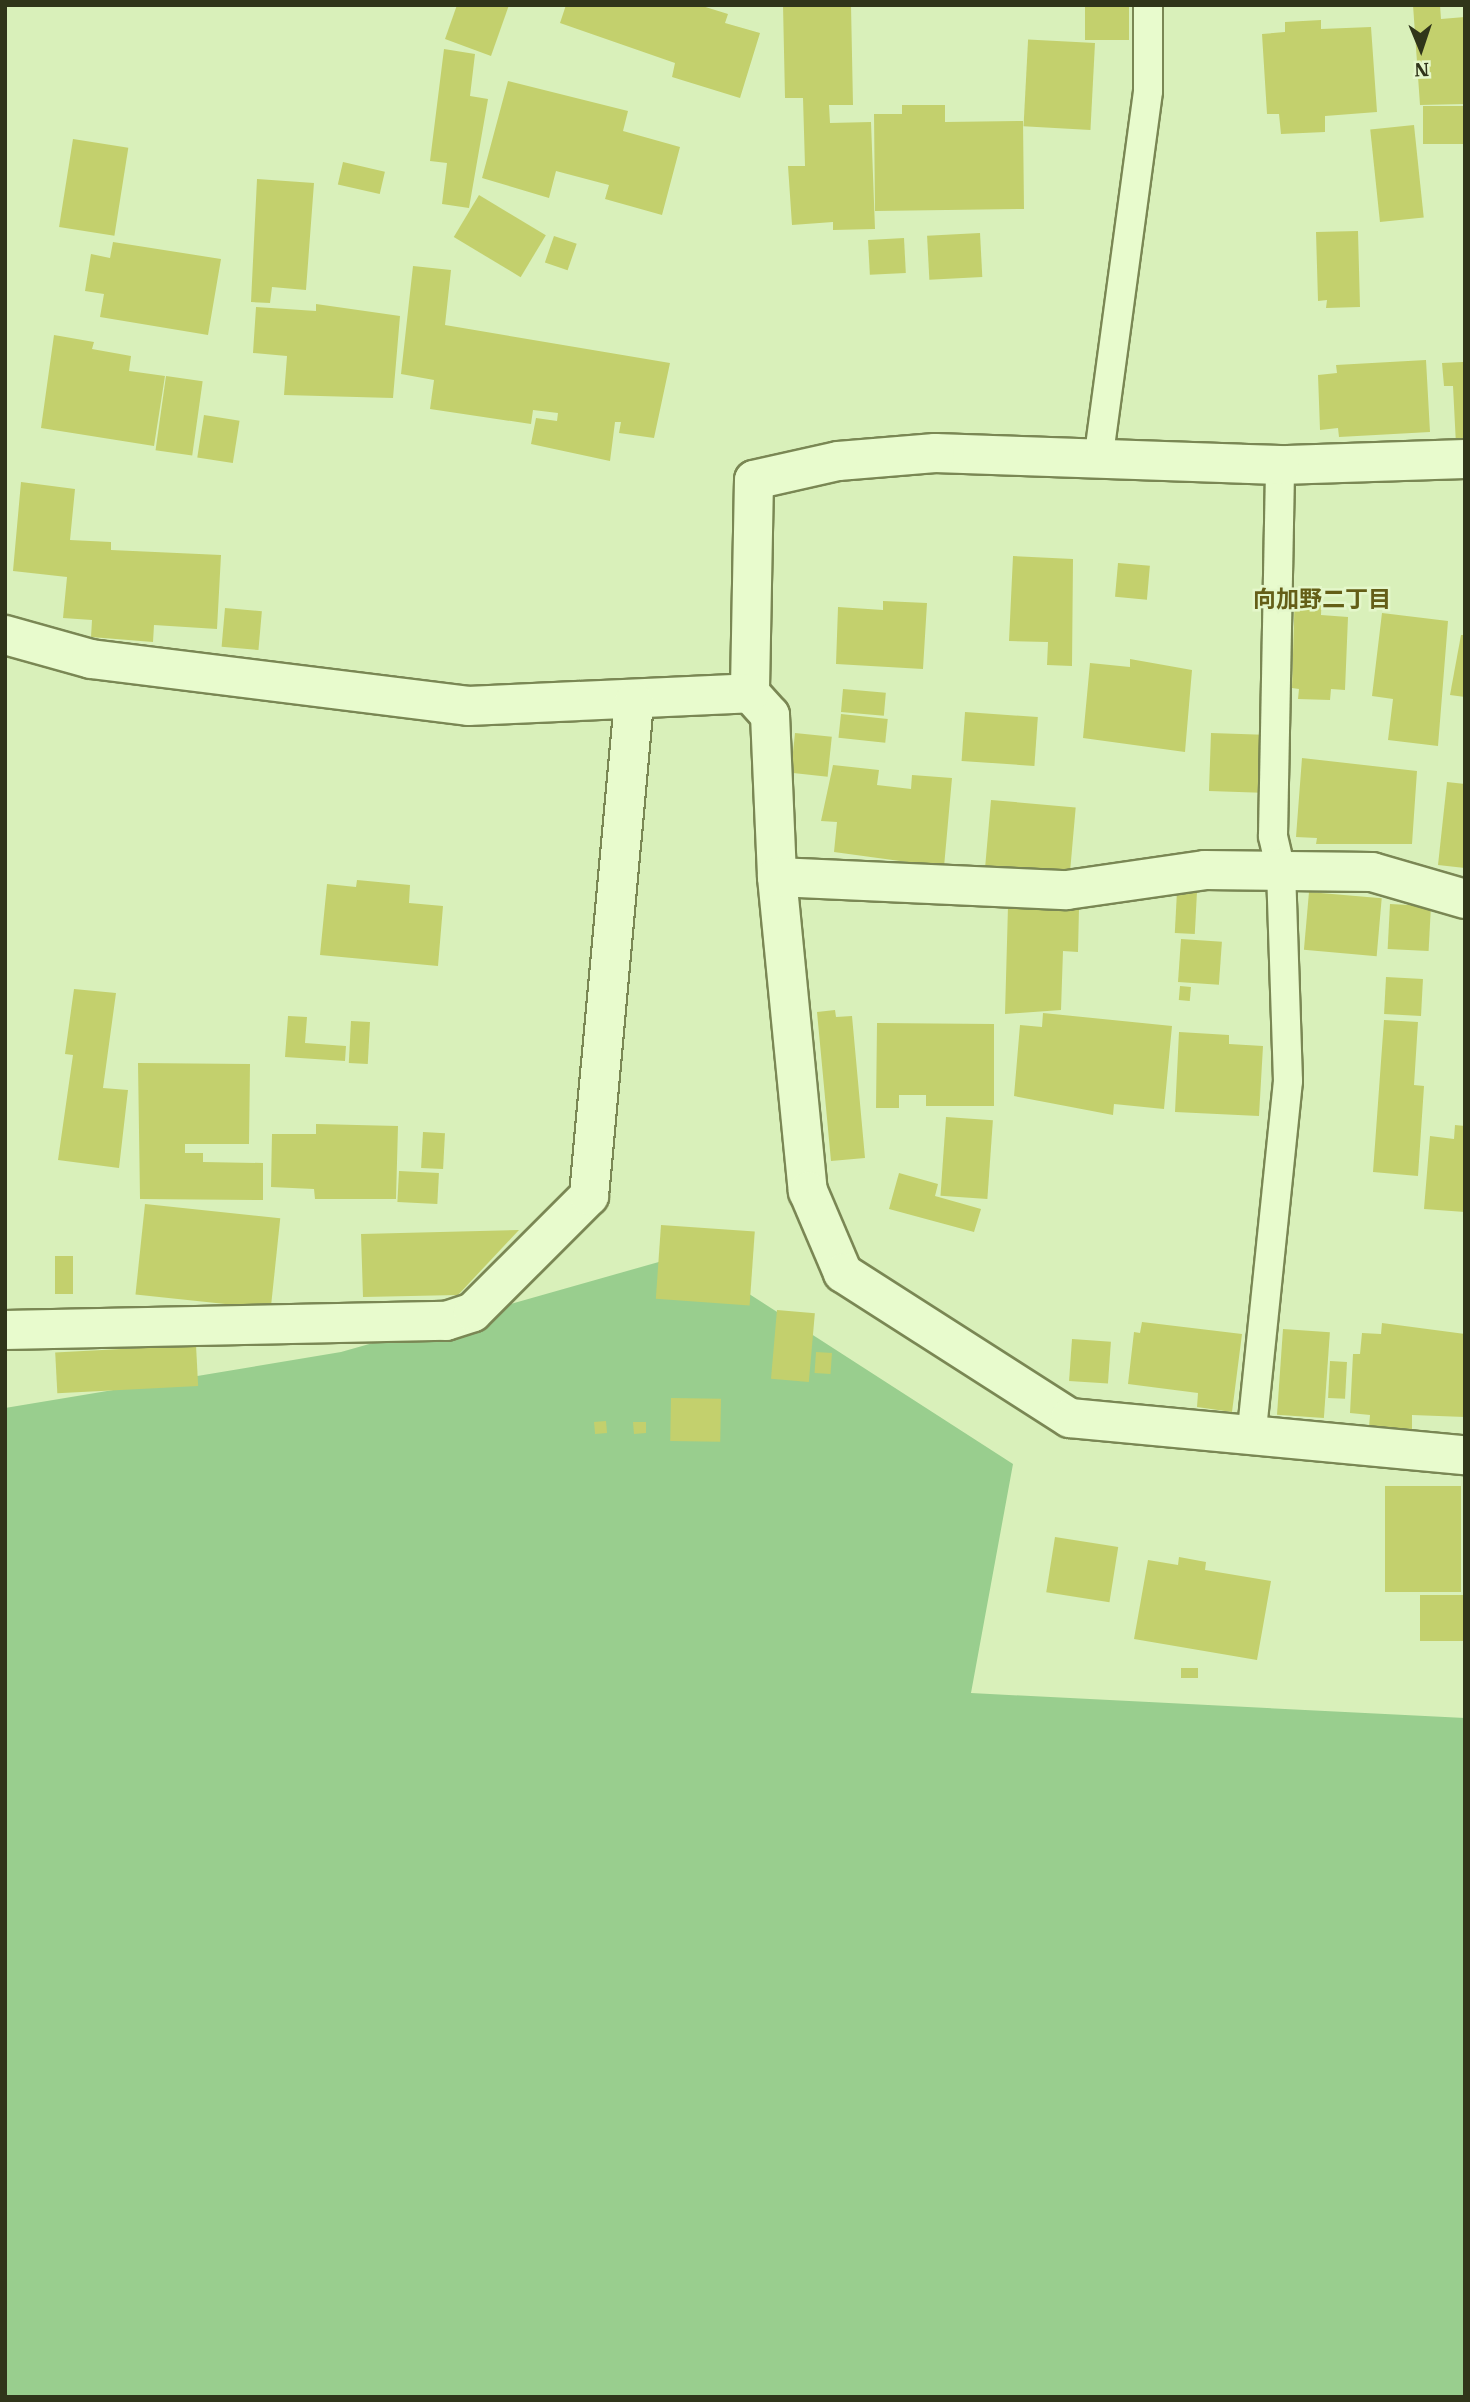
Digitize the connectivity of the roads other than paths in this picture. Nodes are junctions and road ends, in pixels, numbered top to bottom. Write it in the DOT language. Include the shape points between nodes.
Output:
graph roads {
  1 [pos="1148,5"];
  2 [pos="1099,454"];
  3 [pos="1465,458"];
  4 [pos="1280,465"];
  5 [pos="5,635"];
  6 [pos="750,693"];
  7 [pos="634,702"];
  8 [pos="1281,870"];
  9 [pos="777,877"];
  10 [pos="1465,899"];
  11 [pos="5,1330"];
  12 [pos="1251,1439"];
  13 [pos="1465,1455"];
  1 -- 2 [label="lane" via="1148,91"];
  2 -- 4 [label="street"];
  2 -- 6 [label="street" via="935,453 838,461 754,480"];
  3 -- 4 [label="street"];
  4 -- 8 [label="lane" via="1273,836"];
  5 -- 7 [label="street" via="91,659 468,706"];
  6 -- 7 [label="street"];
  6 -- 9 [label="street" via="769,715"];
  7 -- 11 [label="street" via="589,1196 473,1312 446,1321"];
  8 -- 9 [label="street" via="1205,870 1066,890"];
  8 -- 10 [label="street" via="1372,872"];
  8 -- 12 [label="lane" via="1288,1081"];
  9 -- 12 [label="street" via="808,1191 843,1273 1070,1418"];
  12 -- 13 [label="street"];
}
